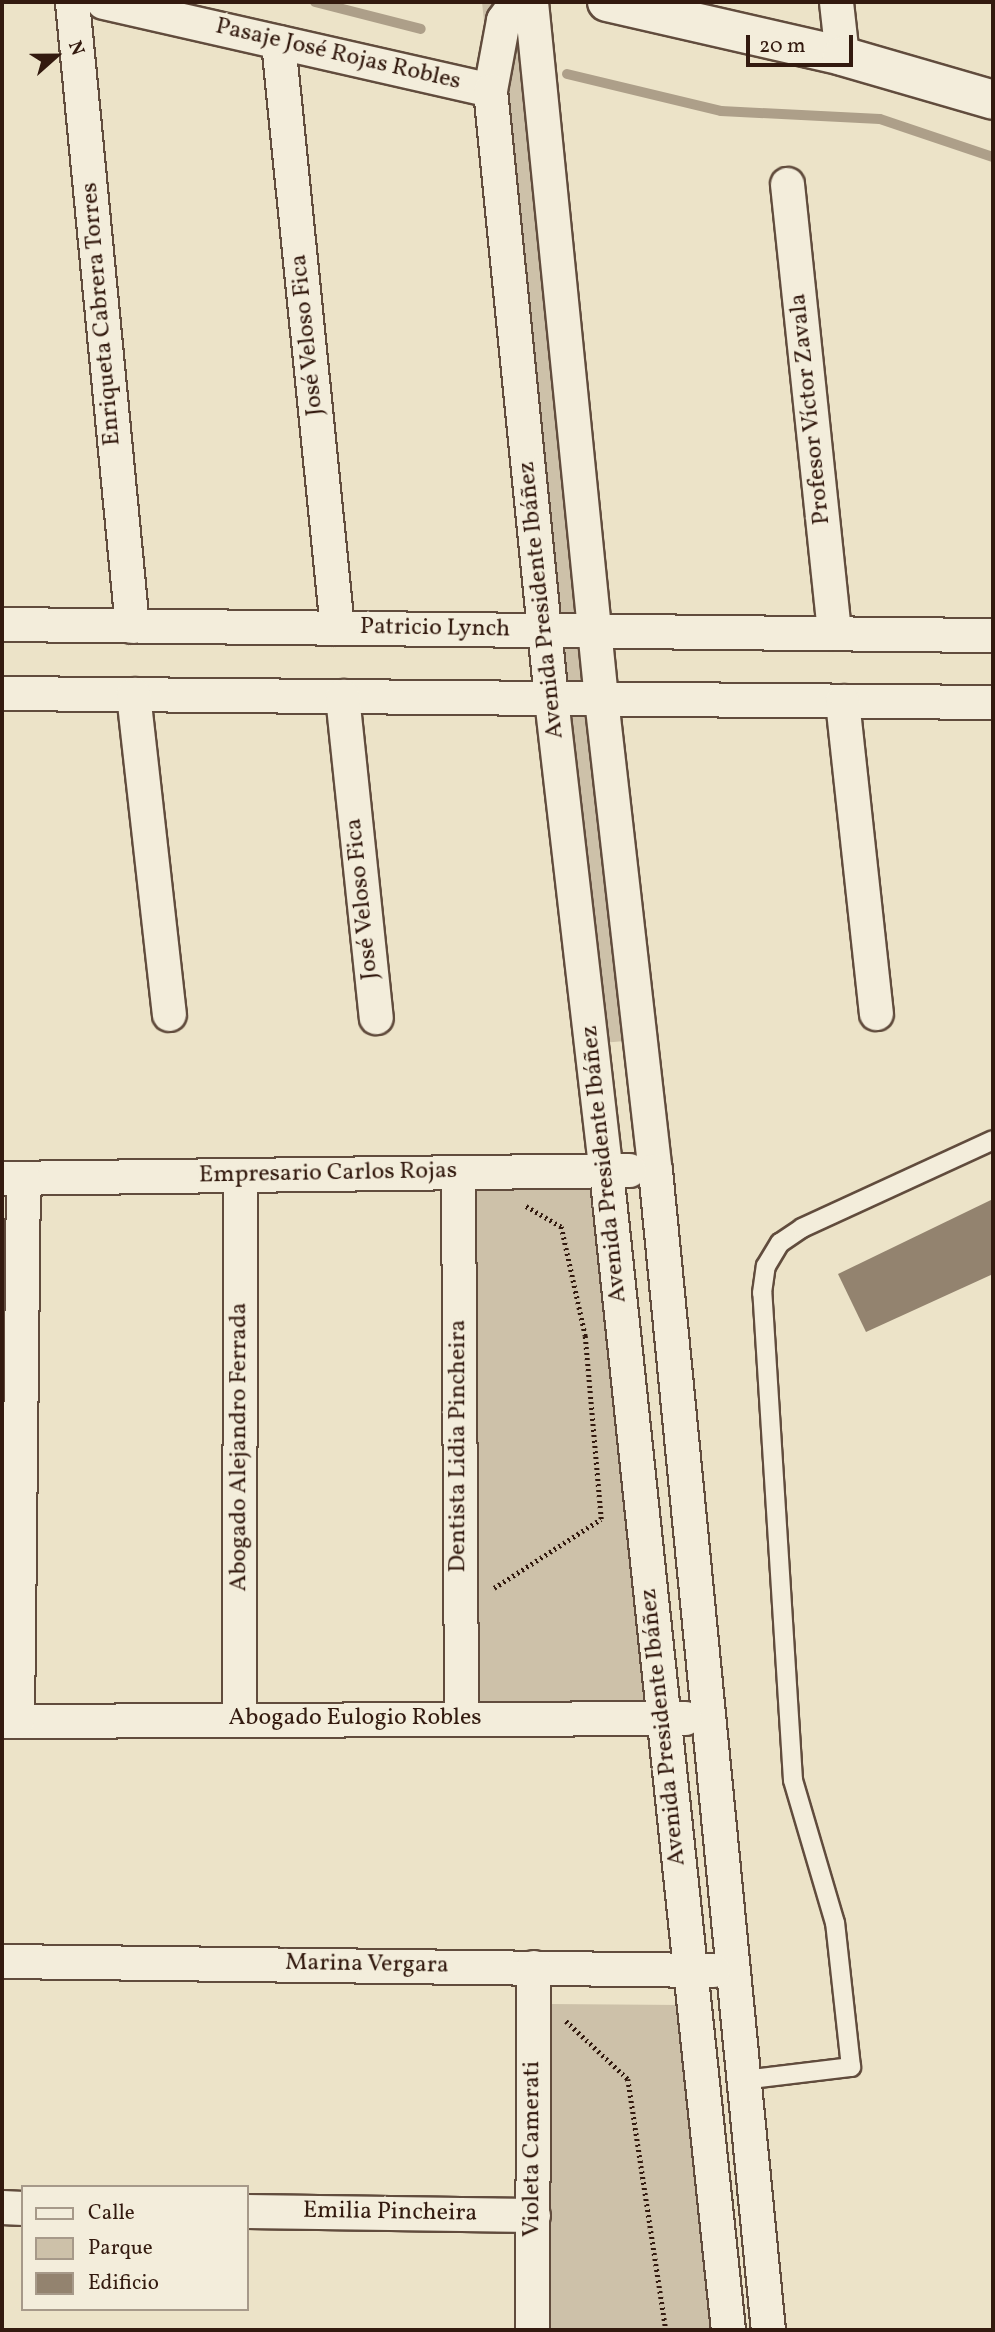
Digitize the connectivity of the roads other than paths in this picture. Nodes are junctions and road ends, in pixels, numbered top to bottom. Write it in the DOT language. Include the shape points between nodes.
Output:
graph roads {
  1 [pos="72,2"];
  2 [pos="103,2"];
  3 [pos="516,2"];
  4 [pos="531,2"];
  5 [pos="607,2"];
  6 [pos="836,2"];
  7 [pos="278,42"];
  8 [pos="842,56"];
  9 [pos="491,90"];
  10 [pos="993,100"];
  11 [pos="787,184"];
  12 [pos="2,624"];
  13 [pos="132,626"];
  14 [pos="337,628"];
  15 [pos="544,630"];
  16 [pos="593,631"];
  17 [pos="834,633"];
  18 [pos="993,635"];
  19 [pos="2,693"];
  20 [pos="133,694"];
  21 [pos="342,696"];
  22 [pos="551,699"];
  23 [pos="601,699"];
  24 [pos="842,701"];
  25 [pos="993,702"];
  26 [pos="876,1013"];
  27 [pos="169,1014"];
  28 [pos="376,1017"];
  29 [pos="993,1140"];
  30 [pos="655,1170"];
  31 [pos="606,1171"];
  32 [pos="458,1173"];
  33 [pos="240,1175"];
  34 [pos="12,1178"];
  35 [pos="461,1718"];
  36 [pos="663,1718"];
  37 [pos="708,1719"];
  38 [pos="239,1720"];
  39 [pos="9,1721"];
  40 [pos="2,1961"];
  41 [pos="533,1967"];
  42 [pos="690,1969"];
  43 [pos="733,1970"];
  44 [pos="743,2080"];
  45 [pos="2,2207"];
  46 [pos="21,2207"];
  47 [pos="248,2211"];
  48 [pos="533,2215"];
  49 [pos="532,2330"];
  50 [pos="728,2330"];
  51 [pos="768,2330"];
  1 -- 13 [label="street, Enriqueta Cabrera Torres"];
  2 -- 7 [label="street, Pasaje José Rojas Robles"];
  3 -- 9 [label="street, Avenida Presidente Ibáñez" via="503,20"];
  4 -- 16 [label="street, Avenida Presidente Ibáñez"];
  5 -- 8 [label="street"];
  6 -- 8 [label="street"];
  7 -- 9 [label="street, Pasaje José Rojas Robles"];
  7 -- 14 [label="street, José Veloso Fica"];
  8 -- 10 [label="street"];
  9 -- 15 [label="street, Avenida Presidente Ibáñez"];
  11 -- 17 [label="street, Profesor Víctor Zavala"];
  12 -- 13 [label="street, Patricio Lynch"];
  13 -- 14 [label="street, Patricio Lynch"];
  14 -- 15 [label="street, Patricio Lynch"];
  15 -- 16 [label="street, Patricio Lynch"];
  15 -- 22 [label="street, Avenida Presidente Ibáñez"];
  16 -- 17 [label="street, Patricio Lynch"];
  16 -- 23 [label="street, Avenida Presidente Ibáñez"];
  17 -- 18 [label="street, Patricio Lynch"];
  19 -- 20 [label="street"];
  20 -- 21 [label="street"];
  20 -- 27 [label="street"];
  21 -- 22 [label="street"];
  21 -- 28 [label="street, José Veloso Fica"];
  22 -- 23 [label="street"];
  22 -- 31 [label="street, Avenida Presidente Ibáñez"];
  23 -- 24 [label="street"];
  23 -- 30 [label="street, Avenida Presidente Ibáñez"];
  24 -- 25 [label="street"];
  24 -- 26 [label="street"];
  29 -- 44 [label="lane" via="802,1228 780,1243 766,1266 762,1293 793,1780 835,1923 851,2067"];
  30 -- 31 [label="street, Empresario Carlos Rojas"];
  30 -- 37 [label="street, Avenida Presidente Ibáñez"];
  31 -- 32 [label="street, Empresario Carlos Rojas"];
  31 -- 36 [label="street, Avenida Presidente Ibáñez"];
  32 -- 33 [label="street, Empresario Carlos Rojas"];
  32 -- 35 [label="street, Dentista Lidia Pincheira"];
  33 -- 34 [label="street, Empresario Carlos Rojas"];
  33 -- 38 [label="street, Abogado Alejandro Ferrada"];
  34 -- 39 [label="street"];
  35 -- 36 [label="street, Abogado Eulogio Robles"];
  35 -- 38 [label="street, Abogado Eulogio Robles"];
  36 -- 37 [label="street, Abogado Eulogio Robles"];
  36 -- 42 [label="street, Avenida Presidente Ibáñez"];
  37 -- 43 [label="street, Avenida Presidente Ibáñez"];
  38 -- 39 [label="street, Abogado Eulogio Robles"];
  40 -- 41 [label="street, Marina Vergara"];
  41 -- 42 [label="street, Marina Vergara"];
  41 -- 48 [label="street, Violeta Camerati"];
  42 -- 43 [label="street, Marina Vergara"];
  42 -- 50 [label="street, Avenida Presidente Ibáñez"];
  43 -- 44 [label="street, Avenida Presidente Ibáñez"];
  44 -- 51 [label="street, Avenida Presidente Ibáñez"];
  45 -- 46 [label="street"];
  47 -- 48 [label="street, Emilia Pincheira"];
  48 -- 49 [label="street, Violeta Camerati"];
}
